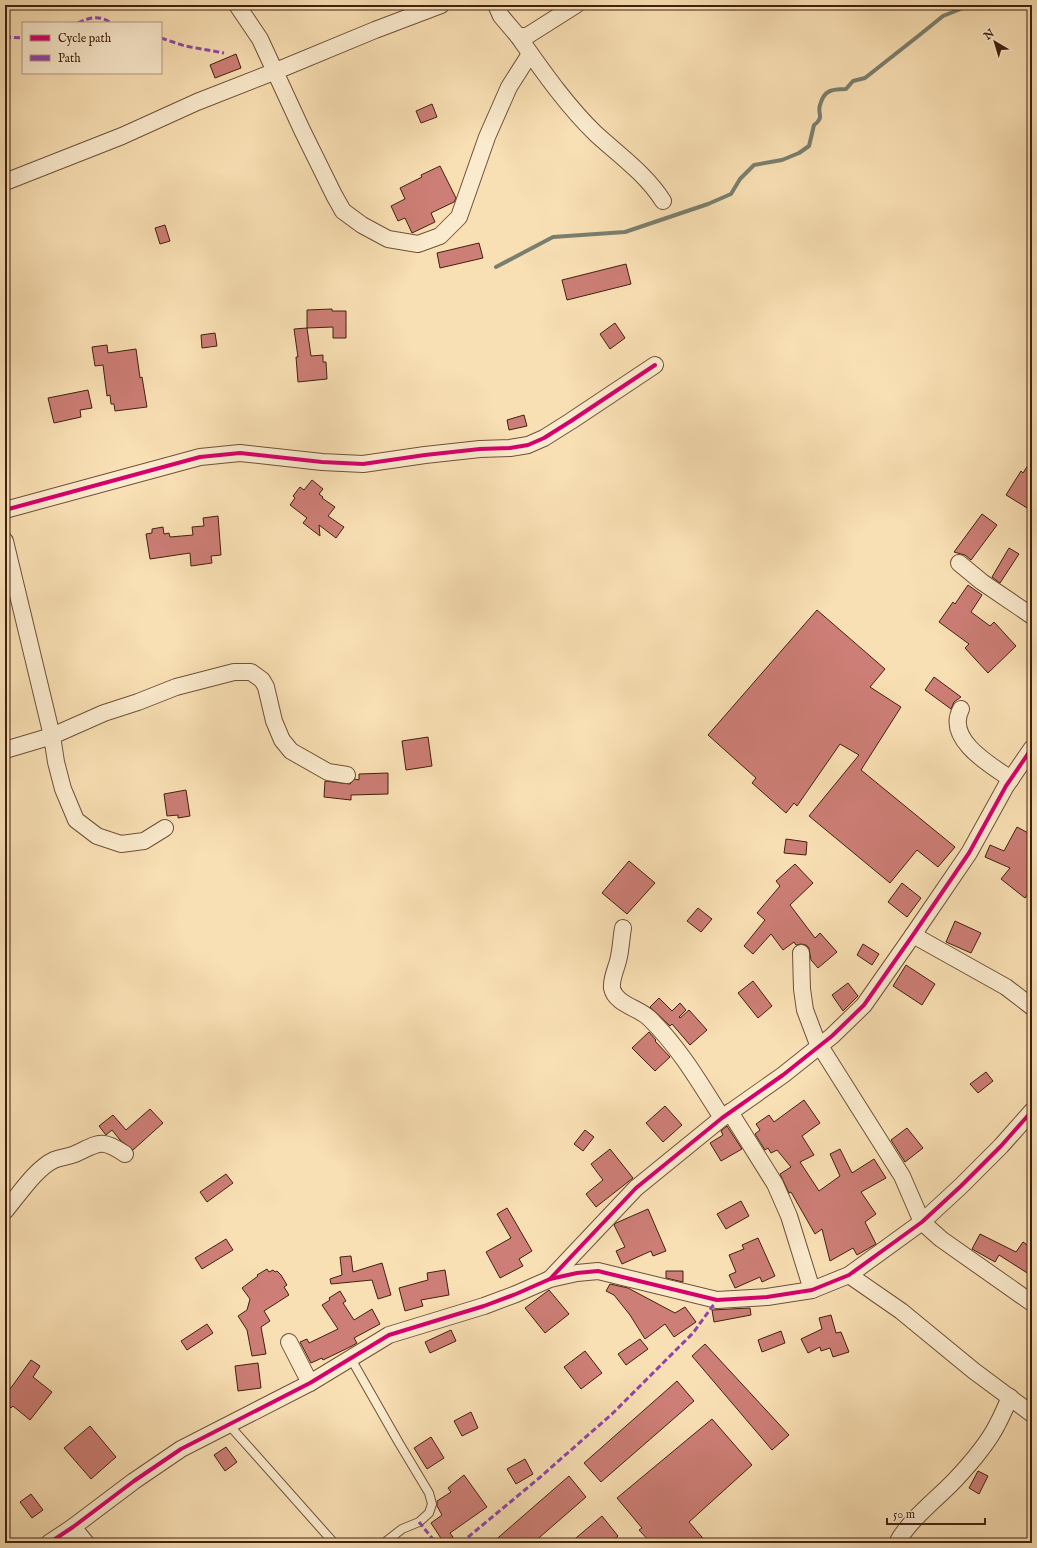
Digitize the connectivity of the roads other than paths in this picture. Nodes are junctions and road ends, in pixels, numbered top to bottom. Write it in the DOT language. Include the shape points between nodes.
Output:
graph roads {
  1 [pos="237,5"];
  2 [pos="441,5"];
  3 [pos="496,5"];
  4 [pos="576,5"];
  5 [pos="518,36"];
  6 [pos="530,54"];
  7 [pos="276,71"];
  8 [pos="5,182"];
  9 [pos="663,201"];
  10 [pos="655,365"];
  11 [pos="5,510"];
  12 [pos="5,541"];
  13 [pos="960,564"];
  14 [pos="1032,616"];
  15 [pos="961,709"];
  16 [pos="52,736"];
  17 [pos="1032,748"];
  18 [pos="5,750"];
  19 [pos="347,775"];
  20 [pos="1011,779"];
  21 [pos="166,828"];
  22 [pos="623,928"];
  23 [pos="913,935"];
  24 [pos="801,953"];
  25 [pos="1032,1007"];
  26 [pos="819,1046"];
  27 [pos="1032,1111"];
  28 [pos="726,1115"];
  29 [pos="125,1154"];
  30 [pos="5,1211"];
  31 [pos="922,1222"];
  32 [pos="849,1275"];
  33 [pos="550,1279"];
  34 [pos="812,1290"];
  35 [pos="1032,1303"];
  36 [pos="289,1342"];
  37 [pos="350,1357"];
  38 [pos="310,1383"];
  39 [pos="1024,1404"];
  40 [pos="229,1425"];
  41 [pos="73,1527"];
  42 [pos="49,1543"];
  43 [pos="86,1543"];
  44 [pos="334,1543"];
  45 [pos="384,1543"];
  46 [pos="897,1543"];
  1 -- 7 [label="street" via="260,39"];
  2 -- 7 [label="street"];
  3 -- 5 [label="street" via="501,16"];
  4 -- 5 [label="street" via="532,34"];
  5 -- 6 [label="street"];
  6 -- 7 [label="street" via="509,87 487,137 459,217 440,236 418,244 388,239 343,211 302,130"];
  6 -- 9 [label="street" via="562,96 596,134 656,189"];
  7 -- 8 [label="street"];
  10 -- 11 [label="street" via="571,422 528,444 363,464 240,453 200,457"];
  12 -- 16 [label="street"];
  13 -- 14 [label="street"];
  15 -- 20 [label="street" via="958,727 964,740 980,757"];
  16 -- 18 [label="street"];
  16 -- 19 [label="street" via="104,713 176,687 234,672 251,672 262,680 274,721 282,740 291,751 328,772"];
  16 -- 21 [label="street" via="63,789 76,820 97,836 122,844 144,841"];
  17 -- 20 [label="street"];
  20 -- 23 [label="street" via="969,853"];
  22 -- 28 [label="street" via="612,988 626,1005 647,1016 669,1038"];
  23 -- 25 [label="street" via="1006,987"];
  23 -- 26 [label="street" via="864,1005"];
  24 -- 26 [label="street" via="805,1010"];
  26 -- 28 [label="street"];
  26 -- 31 [label="street" via="902,1176"];
  27 -- 31 [label="street" via="996,1151"];
  28 -- 33 [label="street" via="636,1188"];
  28 -- 34 [label="street" via="775,1184 789,1216"];
  29 -- 30 [label="street" via="101,1143 53,1160 33,1176"];
  31 -- 32 [label="street"];
  31 -- 35 [label="street" via="941,1239"];
  32 -- 34 [label="street"];
  32 -- 39 [label="street" via="901,1311 974,1371"];
  33 -- 34 [label="street" via="577,1273 598,1272 716,1300 768,1297"];
  33 -- 37 [label="street" via="484,1306 389,1335"];
  36 -- 38 [label="street"];
  37 -- 38 [label="street"];
  37 -- 45 [label="lane" via="429,1493 432,1504 428,1513 419,1522 402,1529"];
  38 -- 40 [label="street"];
  39 -- 46 [label="street" via="997,1426 979,1453 910,1524"];
  40 -- 41 [label="street" via="175,1453"];
  40 -- 44 [label="lane"];
  41 -- 42 [label="street"];
  41 -- 43 [label="street"];
}
